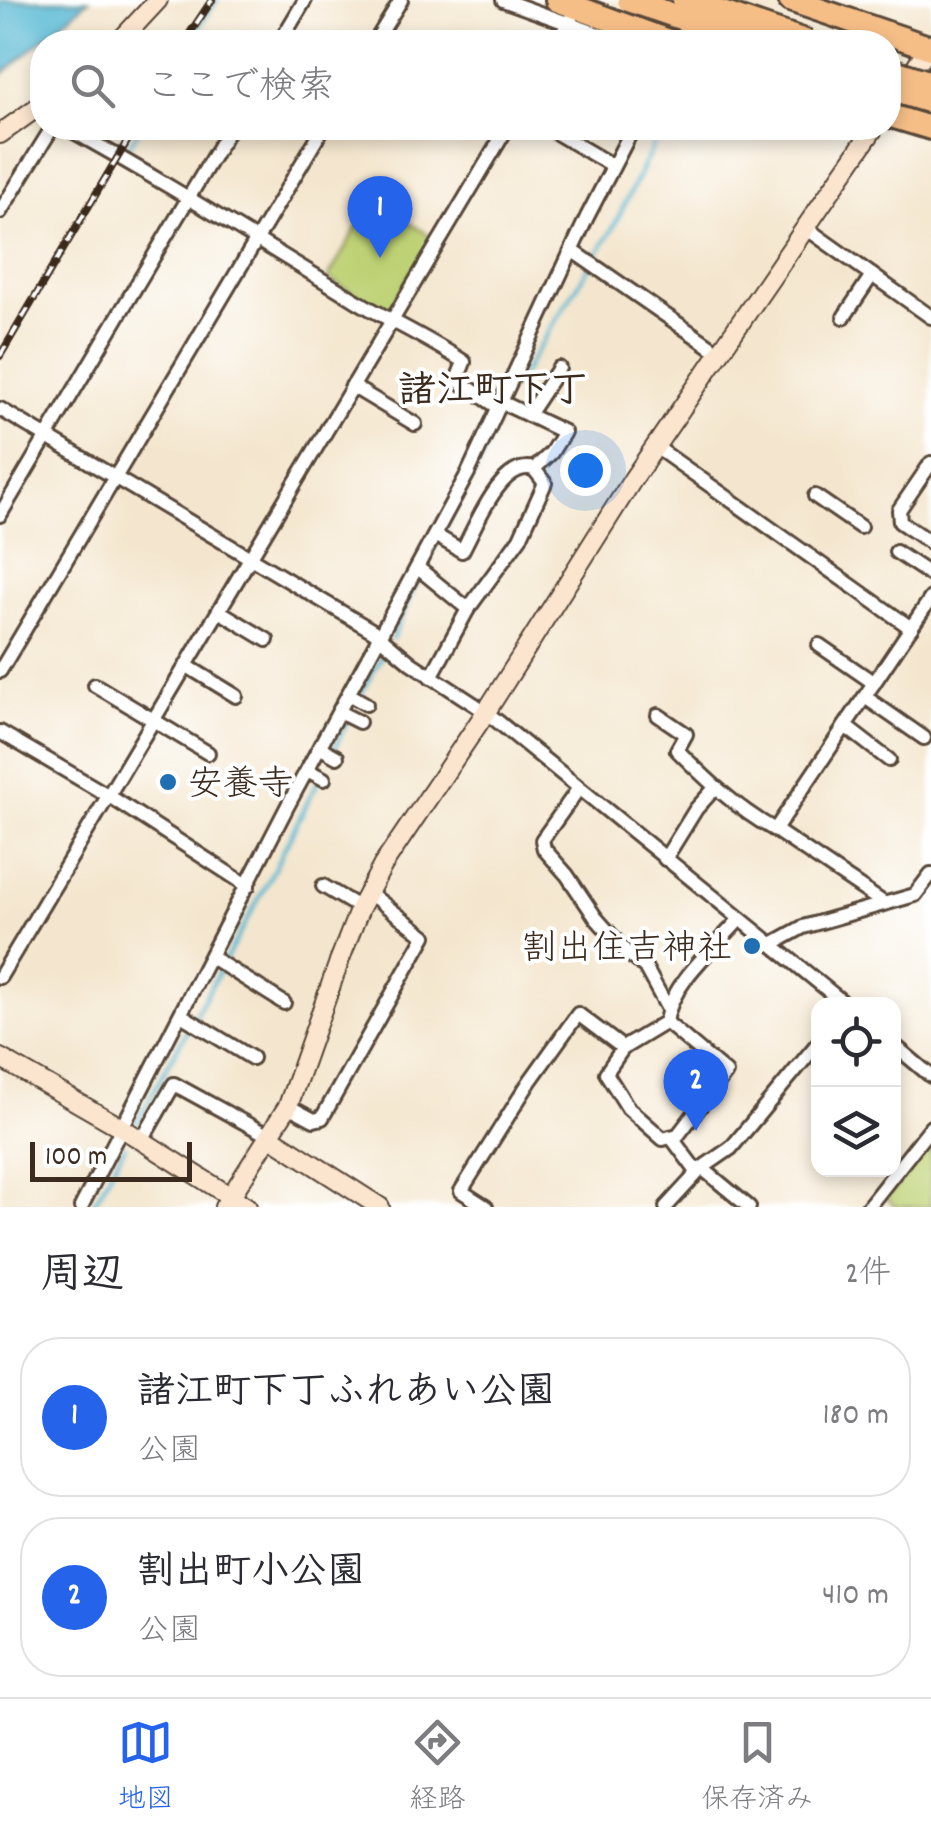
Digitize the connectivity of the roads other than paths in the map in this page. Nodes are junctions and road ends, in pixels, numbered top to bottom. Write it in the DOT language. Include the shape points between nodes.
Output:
graph roads {
  1 [pos="158,0"];
  2 [pos="305,0"];
  3 [pos="400,0"];
  4 [pos="502,0"];
  5 [pos="629,0"];
  6 [pos="684,0"];
  7 [pos="790,0"];
  8 [pos="567,10"];
  9 [pos="130,30"];
  10 [pos="287,30"];
  11 [pos="381,30"];
  12 [pos="600,30"];
  13 [pos="642,30"];
  14 [pos="715,30"];
  15 [pos="773,30"];
  16 [pos="879,30"];
  17 [pos="901,37"];
  18 [pos="930,47"];
  19 [pos="901,73"];
  20 [pos="931,82"];
  21 [pos="901,88"];
  22 [pos="901,93"];
  23 [pos="931,102"];
  24 [pos="30,113"];
  25 [pos="901,119"];
  26 [pos="931,128"];
  27 [pos="0,134"];
  28 [pos="45,140"];
  29 [pos="88,140"];
  30 [pos="223,140"];
  31 [pos="316,140"];
  32 [pos="500,140"];
  33 [pos="569,140"];
  34 [pos="626,140"];
  35 [pos="866,140"];
  36 [pos="613,166"];
  37 [pos="188,197"];
  38 [pos="0,212"];
  39 [pos="806,228"];
  40 [pos="256,241"];
  41 [pos="573,250"];
  42 [pos="872,275"];
  43 [pos="844,317"];
  44 [pos="931,317"];
  45 [pos="391,320"];
  46 [pos="720,353"];
  47 [pos="559,368"];
  48 [pos="352,386"];
  49 [pos="503,405"];
  50 [pos="0,409"];
  51 [pos="528,415"];
  52 [pos="415,424"];
  53 [pos="46,437"];
  54 [pos="656,447"];
  55 [pos="931,463"];
  56 [pos="534,469"];
  57 [pos="116,478"];
  58 [pos="815,496"];
  59 [pos="0,515"];
  60 [pos="860,527"];
  61 [pos="440,538"];
  62 [pos="931,543"];
  63 [pos="896,552"];
  64 [pos="251,556"];
  65 [pos="422,570"];
  66 [pos="931,575"];
  67 [pos="930,603"];
  68 [pos="468,609"];
  69 [pos="219,611"];
  70 [pos="911,628"];
  71 [pos="267,640"];
  72 [pos="386,642"];
  73 [pos="819,645"];
  74 [pos="187,666"];
  75 [pos="0,671"];
  76 [pos="431,677"];
  77 [pos="874,683"];
  78 [pos="96,685"];
  79 [pos="236,696"];
  80 [pos="864,697"];
  81 [pos="486,712"];
  82 [pos="343,714"];
  83 [pos="658,715"];
  84 [pos="153,721"];
  85 [pos="359,722"];
  86 [pos="845,726"];
  87 [pos="0,732"];
  88 [pos="924,738"];
  89 [pos="208,753"];
  90 [pos="890,760"];
  91 [pos="579,788"];
  92 [pos="715,788"];
  93 [pos="110,796"];
  94 [pos="775,830"];
  95 [pos="665,858"];
  96 [pos="931,874"];
  97 [pos="248,886"];
  98 [pos="323,886"];
  99 [pos="364,900"];
  100 [pos="882,902"];
  101 [pos="739,920"];
  102 [pos="772,944"];
  103 [pos="218,962"];
  104 [pos="0,977"];
  105 [pos="836,997"];
  106 [pos="284,1002"];
  107 [pos="667,1016"];
  108 [pos="188,1019"];
  109 [pos="623,1048"];
  110 [pos="811,1051"];
  111 [pos="901,1051"];
  112 [pos="0,1058"];
  113 [pos="252,1058"];
  114 [pos="931,1076"];
  115 [pos="288,1106"];
  116 [pos="931,1127"];
  117 [pos="122,1128"];
  118 [pos="269,1136"];
  119 [pos="670,1137"];
  120 [pos="142,1140"];
  121 [pos="700,1170"];
  122 [pos="354,1200"];
  123 [pos="227,1201"];
  124 [pos="80,1207"];
  125 [pos="247,1207"];
  126 [pos="380,1207"];
  127 [pos="486,1207"];
  128 [pos="666,1207"];
  129 [pos="748,1207"];
  130 [pos="868,1207"];
  1 -- 9 [label="street"];
  2 -- 10 [label="street"];
  3 -- 11 [label="street"];
  4 -- 8 [label="street"];
  5 -- 14 [label="highway, bridge"];
  6 -- 15 [label="highway, bridge"];
  7 -- 16 [label="highway"];
  8 -- 12 [label="street"];
  8 -- 13 [label="highway"];
  17 -- 18 [label="highway"];
  18 -- 21 [label="street"];
  19 -- 20 [label="highway, bridge"];
  22 -- 23 [label="highway, bridge"];
  24 -- 27 [label="street"];
  25 -- 26 [label="highway"];
  28 -- 38 [label="street"];
  29 -- 37 [label="street"];
  30 -- 37 [label="street"];
  31 -- 40 [label="street"];
  32 -- 45 [label="street"];
  33 -- 36 [label="street"];
  34 -- 36 [label="street"];
  35 -- 39 [label="street"];
  36 -- 41 [label="street"];
  37 -- 40 [label="street"];
  37 -- 53 [label="street"];
  39 -- 42 [label="street"];
  39 -- 46 [label="street"];
  40 -- 45 [label="street"];
  40 -- 57 [label="street"];
  41 -- 46 [label="street"];
  41 -- 49 [label="street" via="542,335"];
  42 -- 43 [label="street"];
  42 -- 44 [label="street"];
  45 -- 48 [label="street"];
  45 -- 49 [label="street" via="464,362 457,380"];
  46 -- 54 [label="street"];
  47 -- 51 [label="street"];
  48 -- 52 [label="street"];
  48 -- 64 [label="street"];
  49 -- 51 [label="street"];
  49 -- 61 [label="street"];
  50 -- 53 [label="street"];
  51 -- 56 [label="street" via="564,432"];
  53 -- 57 [label="street"];
  53 -- 59 [label="street"];
  54 -- 70 [label="street"];
  54 -- 81 [label="street"];
  55 -- 62 [label="street" via="898,510 900,522"];
  56 -- 61 [label="street" via="517,468 502,479 462,551"];
  56 -- 68 [label="street" via="545,483 520,538"];
  57 -- 64 [label="street"];
  57 -- 75 [label="street"];
  58 -- 60 [label="street"];
  61 -- 65 [label="street"];
  63 -- 66 [label="street"];
  64 -- 69 [label="street"];
  64 -- 72 [label="street"];
  65 -- 68 [label="street"];
  65 -- 72 [label="street"];
  67 -- 70 [label="street"];
  68 -- 76 [label="street"];
  69 -- 71 [label="street"];
  69 -- 74 [label="street"];
  70 -- 77 [label="street"];
  72 -- 76 [label="street"];
  72 -- 82 [label="street"];
  73 -- 77 [label="street"];
  74 -- 79 [label="street"];
  74 -- 84 [label="street"];
  76 -- 81 [label="street"];
  77 -- 80 [label="street"];
  78 -- 84 [label="street"];
  80 -- 86 [label="street"];
  80 -- 88 [label="street"];
  81 -- 91 [label="street"];
  81 -- 99 [label="street"];
  82 -- 85 [label="street"];
  82 -- 97 [label="street" via="328,752"];
  83 -- 92 [label="street" via="686,734 677,750"];
  84 -- 89 [label="street"];
  84 -- 93 [label="street"];
  86 -- 90 [label="street"];
  86 -- 94 [label="street"];
  87 -- 93 [label="street"];
  91 -- 95 [label="street"];
  91 -- 107 [label="street" via="542,840 544,849 596,918 645,967"];
  92 -- 94 [label="street"];
  92 -- 95 [label="street"];
  93 -- 97 [label="street"];
  93 -- 104 [label="street"];
  94 -- 100 [label="street"];
  95 -- 101 [label="street"];
  96 -- 100 [label="street" via="915,895"];
  97 -- 103 [label="street"];
  98 -- 99 [label="street"];
  99 -- 115 [label="street"];
  99 -- 115 [label="street" via="425,936 322,1118"];
  100 -- 102 [label="street"];
  101 -- 102 [label="street"];
  101 -- 107 [label="street" via="690,974"];
  102 -- 105 [label="street"];
  103 -- 106 [label="street"];
  103 -- 108 [label="street"];
  107 -- 109 [label="street"];
  107 -- 119 [label="street" via="726,1072"];
  108 -- 113 [label="street"];
  108 -- 117 [label="street"];
  109 -- 119 [label="street" via="606,1072 628,1108 663,1140"];
  109 -- 127 [label="street" via="578,1014 461,1191"];
  110 -- 121 [label="street" via="731,1148"];
  111 -- 114 [label="street"];
  112 -- 117 [label="street"];
  115 -- 118 [label="street"];
  116 -- 130 [label="street"];
  117 -- 120 [label="street"];
  117 -- 124 [label="street"];
  118 -- 120 [label="street" via="174,1084"];
  118 -- 122 [label="street"];
  118 -- 123 [label="street"];
  119 -- 121 [label="street"];
  120 -- 123 [label="street"];
  121 -- 128 [label="street"];
  121 -- 129 [label="street"];
  122 -- 126 [label="street"];
  123 -- 125 [label="street"];
}
